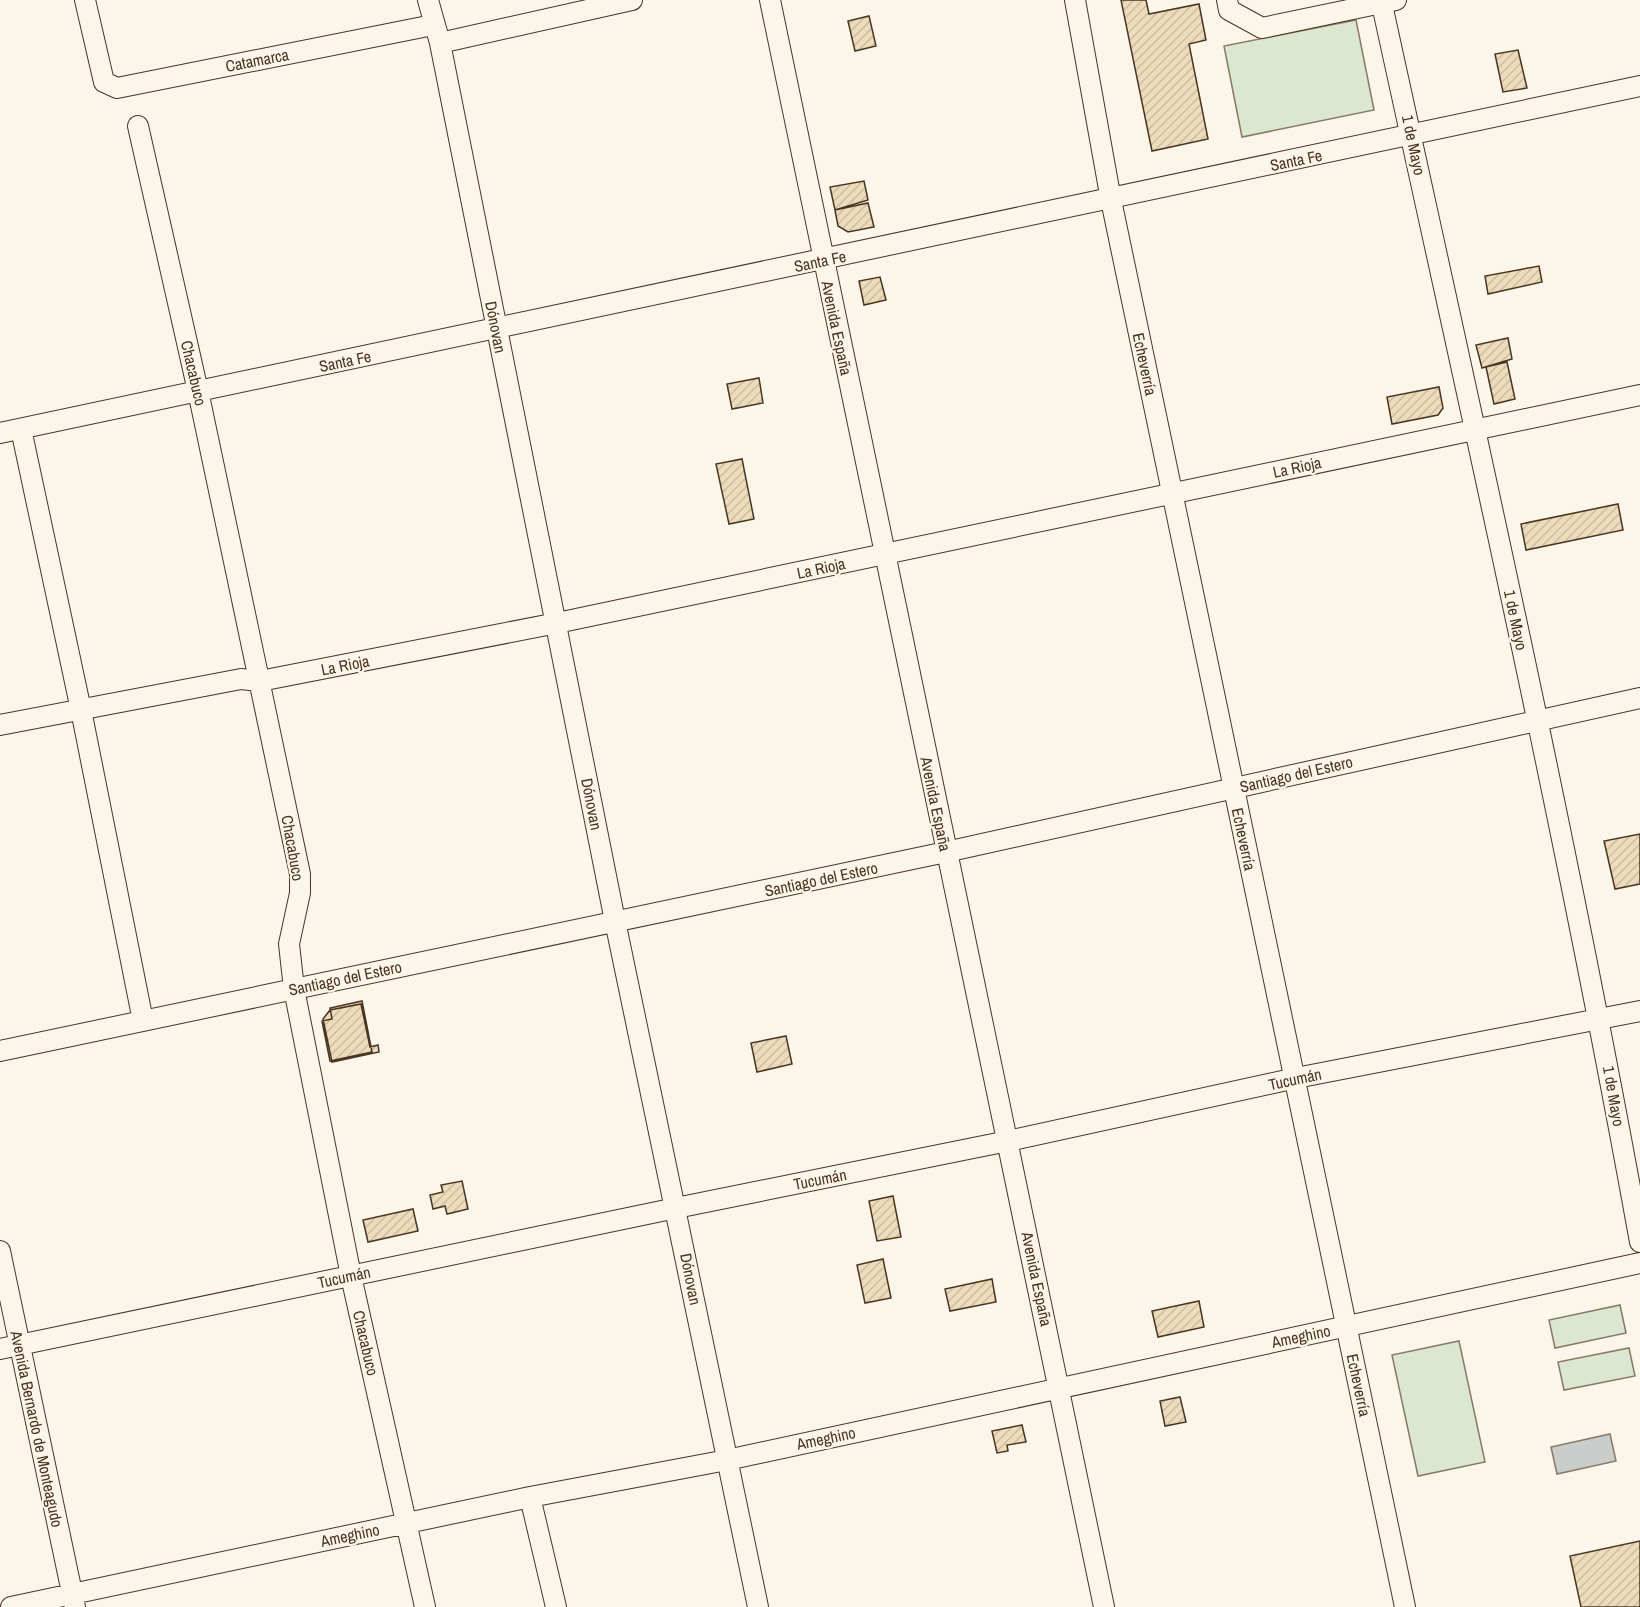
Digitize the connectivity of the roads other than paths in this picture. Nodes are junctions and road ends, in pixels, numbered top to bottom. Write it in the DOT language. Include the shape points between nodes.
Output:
graph roads {
  1 [pos="85,0"];
  2 [pos="428,0"];
  3 [pos="632,0"];
  4 [pos="770,0"];
  5 [pos="1075,0"];
  6 [pos="1227,0"];
  7 [pos="1386,1"];
  8 [pos="436,34"];
  9 [pos="1640,86"];
  10 [pos="138,126"];
  11 [pos="1412,134"];
  12 [pos="1111,200"];
  13 [pos="824,260"];
  14 [pos="496,329"];
  15 [pos="198,391"];
  16 [pos="1640,395"];
  17 [pos="21,429"];
  18 [pos="1474,430"];
  19 [pos="0,433"];
  20 [pos="1172,494"];
  21 [pos="884,554"];
  22 [pos="557,623"];
  23 [pos="260,681"];
  24 [pos="1640,698"];
  25 [pos="81,710"];
  26 [pos="1538,720"];
  27 [pos="0,725"];
  28 [pos="1233,788"];
  29 [pos="946,852"];
  30 [pos="615,921"];
  31 [pos="294,989"];
  32 [pos="1640,1011"];
  33 [pos="1600,1019"];
  34 [pos="143,1021"];
  35 [pos="0,1051"];
  36 [pos="1296,1078"];
  37 [pos="1008,1141"];
  38 [pos="676,1208"];
  39 [pos="1640,1242"];
  40 [pos="0,1251"];
  41 [pos="1640,1263"];
  42 [pos="351,1276"];
  43 [pos="1347,1326"];
  44 [pos="20,1345"];
  45 [pos="0,1349"];
  46 [pos="1059,1388"];
  47 [pos="727,1460"];
  48 [pos="530,1497"];
  49 [pos="408,1523"];
  50 [pos="74,1600"];
  51 [pos="11,1607"];
  52 [pos="425,1607"];
  53 [pos="556,1607"];
  54 [pos="758,1607"];
  55 [pos="1104,1607"];
  56 [pos="1405,1607"];
  1 -- 8 [label="street, Catamarca" via="104,82 117,88"];
  2 -- 8 [label="street, Dónovan"];
  3 -- 8 [label="street, Catamarca"];
  4 -- 13 [label="street, Avenida España"];
  5 -- 12 [label="street, Echeverría"];
  6 -- 7 [label="street" via="1229,9 1262,28"];
  7 -- 11 [label="street, 1 de Mayo"];
  8 -- 14 [label="street, Dónovan"];
  9 -- 11 [label="street, Santa Fe"];
  10 -- 15 [label="street, Chacabuco"];
  11 -- 12 [label="street, Santa Fe"];
  11 -- 18 [label="street, 1 de Mayo"];
  12 -- 13 [label="street, Santa Fe"];
  12 -- 20 [label="street, Echeverría"];
  13 -- 14 [label="street, Santa Fe"];
  13 -- 21 [label="street, Avenida España"];
  14 -- 15 [label="street, Santa Fe"];
  14 -- 22 [label="street, Dónovan"];
  15 -- 17 [label="street, Santa Fe"];
  15 -- 23 [label="street, Chacabuco"];
  16 -- 18 [label="street, La Rioja"];
  17 -- 19 [label="street, Santa Fe"];
  17 -- 25 [label="street"];
  18 -- 20 [label="street, La Rioja"];
  18 -- 26 [label="street, 1 de Mayo"];
  20 -- 21 [label="street, La Rioja"];
  20 -- 28 [label="street, Echeverría"];
  21 -- 22 [label="street, La Rioja"];
  21 -- 29 [label="street, Avenida España"];
  22 -- 23 [label="street, La Rioja"];
  22 -- 30 [label="street, Dónovan"];
  23 -- 25 [label="street, La Rioja" via="241,679"];
  23 -- 31 [label="street, Chacabuco" via="300,874 289,944"];
  24 -- 26 [label="street, Santiago del Estero"];
  25 -- 27 [label="street, La Rioja"];
  25 -- 34 [label="street"];
  26 -- 28 [label="street, Santiago del Estero"];
  26 -- 33 [label="street, 1 de Mayo"];
  28 -- 29 [label="street, Santiago del Estero"];
  28 -- 36 [label="street, Echeverría"];
  29 -- 30 [label="street, Santiago del Estero"];
  29 -- 37 [label="street, Avenida España"];
  30 -- 31 [label="street, Santiago del Estero"];
  30 -- 38 [label="street, Dónovan"];
  31 -- 34 [label="street, Santiago del Estero"];
  31 -- 42 [label="street, Chacabuco"];
  32 -- 33 [label="street, Tucumán"];
  33 -- 36 [label="street, Tucumán"];
  33 -- 39 [label="street, 1 de Mayo"];
  34 -- 35 [label="street, Santiago del Estero"];
  36 -- 37 [label="street, Tucumán"];
  36 -- 43 [label="street, Echeverría"];
  37 -- 38 [label="street, Tucumán"];
  37 -- 46 [label="street, Avenida España"];
  38 -- 42 [label="street, Tucumán"];
  38 -- 47 [label="street, Dónovan"];
  40 -- 44 [label="street, Avenida Bernardo de Monteagudo"];
  41 -- 43 [label="street, Ameghino"];
  42 -- 44 [label="street, Tucumán"];
  42 -- 49 [label="street, Chacabuco"];
  43 -- 46 [label="street, Ameghino"];
  43 -- 56 [label="street, Echeverría"];
  44 -- 45 [label="street, Tucumán"];
  44 -- 50 [label="street, Avenida Bernardo de Monteagudo"];
  46 -- 47 [label="street, Ameghino"];
  46 -- 55 [label="street, Avenida España"];
  47 -- 48 [label="street, Ameghino"];
  47 -- 54 [label="street, Dónovan"];
  48 -- 49 [label="street, Ameghino"];
  48 -- 53 [label="street"];
  49 -- 50 [label="street, Ameghino"];
  49 -- 52 [label="street, Chacabuco"];
  50 -- 51 [label="street, Ameghino"];
}
